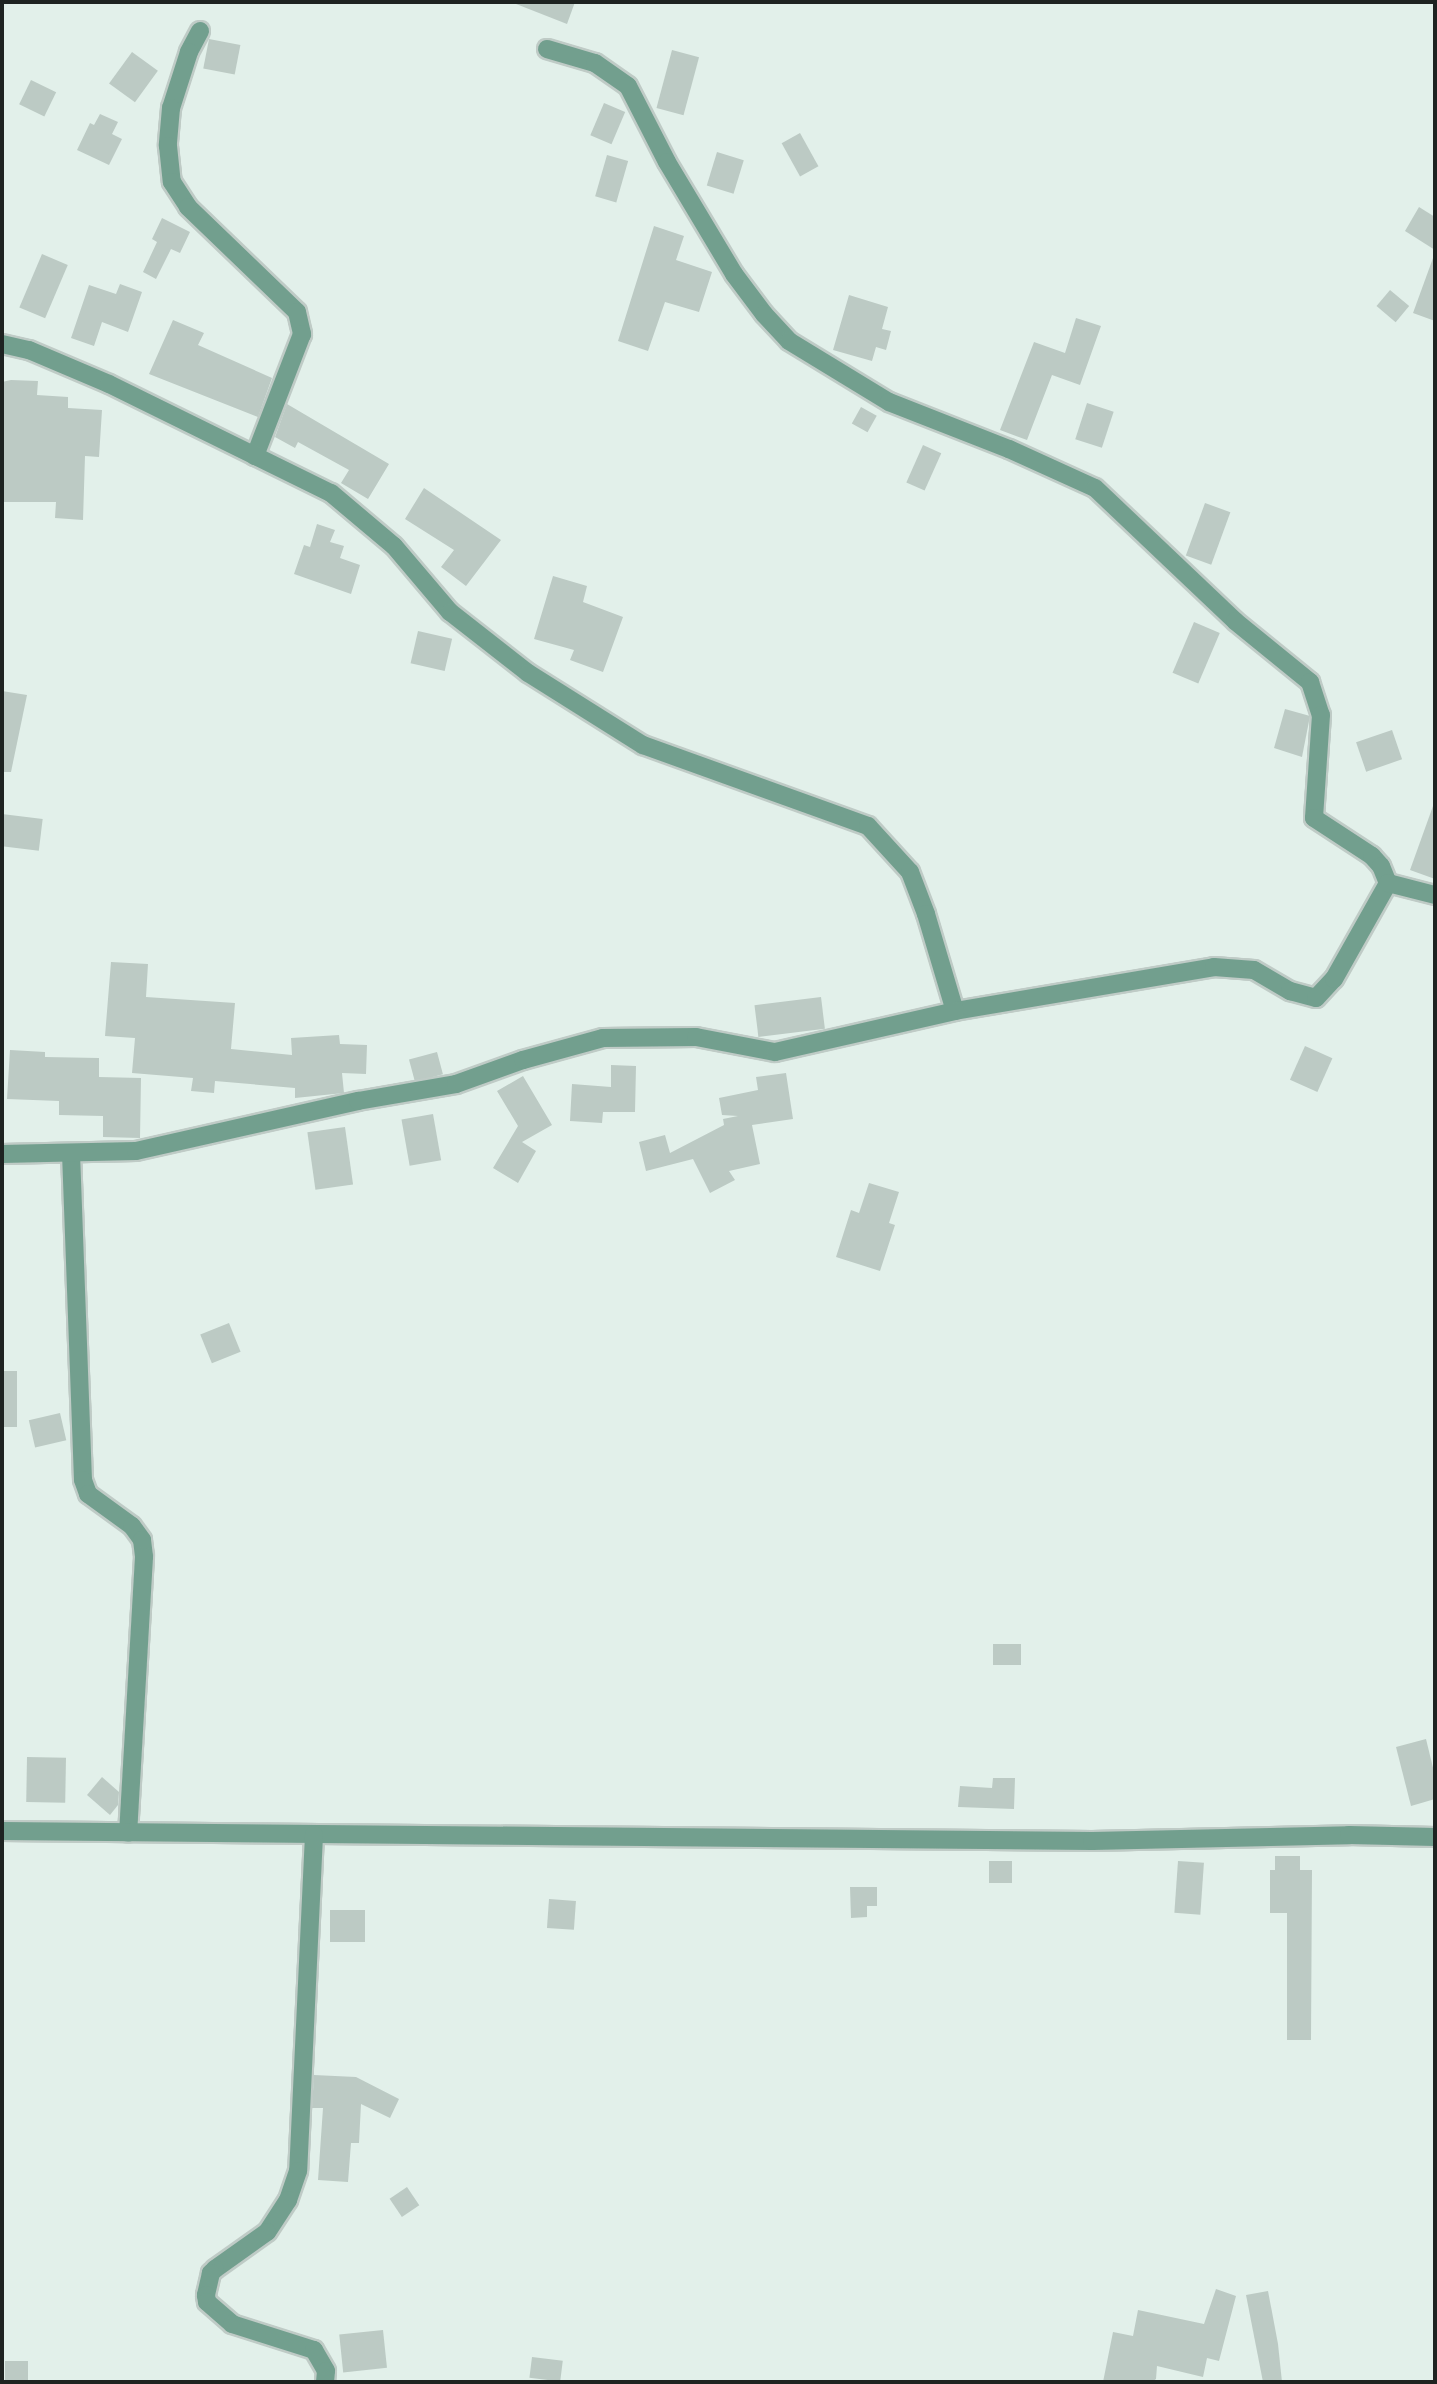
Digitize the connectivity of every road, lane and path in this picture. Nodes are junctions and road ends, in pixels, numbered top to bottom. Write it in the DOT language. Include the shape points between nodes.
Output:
graph roads {
  1 [pos="200,31"];
  2 [pos="547,48"];
  3 [pos="2,344"];
  4 [pos="255,456"];
  5 [pos="1388,883"];
  6 [pos="1435,895"];
  7 [pos="955,1011"];
  8 [pos="71,1153"];
  9 [pos="2,1154"];
  10 [pos="2,1831"];
  11 [pos="128,1833"];
  12 [pos="314,1835"];
  13 [pos="1435,1837"];
  14 [pos="326,2382"];
  1 -- 4 [label="street" via="171,108 168,146 172,182 188,207 297,312 302,334"];
  2 -- 5 [label="street" via="596,63 628,86 734,274 789,341 889,402 1095,488 1235,621 1310,682 1321,715 1314,818 1372,856"];
  3 -- 4 [label="street" via="29,350 109,384"];
  4 -- 7 [label="street" via="331,493 394,546 450,611 528,673 643,745 868,826 910,872"];
  5 -- 6 [label="street"];
  5 -- 7 [label="street" via="1334,979 1316,998 1290,991 1254,970 1214,967"];
  7 -- 8 [label="street" via="775,1052 696,1037 603,1038 456,1084 136,1151"];
  8 -- 9 [label="street"];
  8 -- 11 [label="street" via="82,1480 88,1494 132,1526 142,1540 144,1557"];
  10 -- 11 [label="street"];
  11 -- 12 [label="street"];
  12 -- 13 [label="street" via="1078,1841"];
  12 -- 14 [label="street" via="298,2171 288,2200 267,2232 215,2269 206,2295 207,2302 232,2324 314,2350 326,2371"];
}
